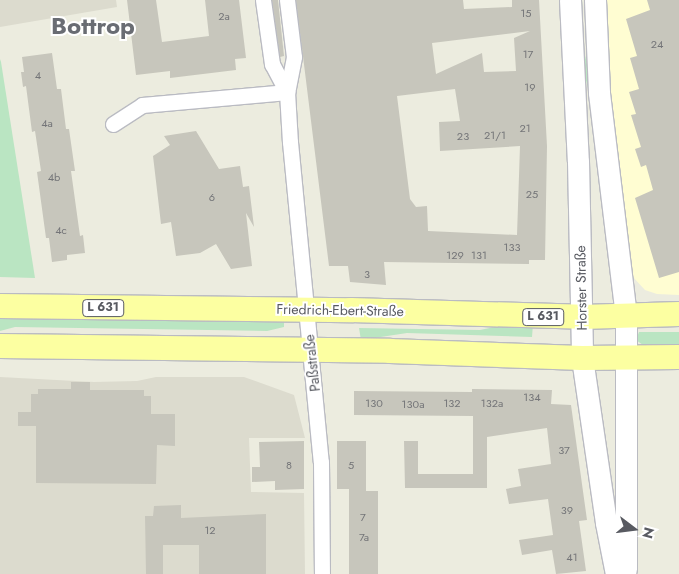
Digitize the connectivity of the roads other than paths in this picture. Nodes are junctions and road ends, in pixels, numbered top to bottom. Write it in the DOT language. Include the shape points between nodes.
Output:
graph roads {
  1 [pos="263,0"];
  2 [pos="287,0"];
  3 [pos="570,0"];
  4 [pos="595,0"];
  5 [pos="287,92"];
  6 [pos="113,124"];
  7 [pos="0,306"];
  8 [pos="307,309"];
  9 [pos="679,314"];
  10 [pos="626,317"];
  11 [pos="582,318"];
  12 [pos="0,346"];
  13 [pos="311,350"];
  14 [pos="679,357"];
  15 [pos="582,358"];
  16 [pos="626,359"];
  17 [pos="322,574"];
  18 [pos="616,574"];
  19 [pos="626,574"];
  1 -- 5 [label="street, Paßstraße" via="272,64"];
  2 -- 5 [label="street, Paßstraße" via="294,57"];
  3 -- 11 [label="main road, Horster Straße"];
  4 -- 10 [label="main road" via="599,92"];
  5 -- 6 [label="street" via="142,105"];
  5 -- 8 [label="street, Paßstraße"];
  7 -- 8 [label="main road, Friedrich-Ebert-Straße / L 631"];
  8 -- 11 [label="main road, Friedrich-Ebert-Straße / L 631"];
  8 -- 13 [label="street, Paßstraße"];
  9 -- 10 [label="main road, Friedrich-Ebert-Straße"];
  10 -- 11 [label="main road, Friedrich-Ebert-Straße"];
  10 -- 16 [label="main road"];
  11 -- 15 [label="main road, Horster Straße"];
  12 -- 13 [label="main road"];
  13 -- 15 [label="main road"];
  13 -- 17 [label="street, Paßstraße" via="321,462"];
  14 -- 16 [label="main road"];
  15 -- 16 [label="main road"];
  15 -- 18 [label="main road, Horster Straße"];
  16 -- 19 [label="main road"];
}
